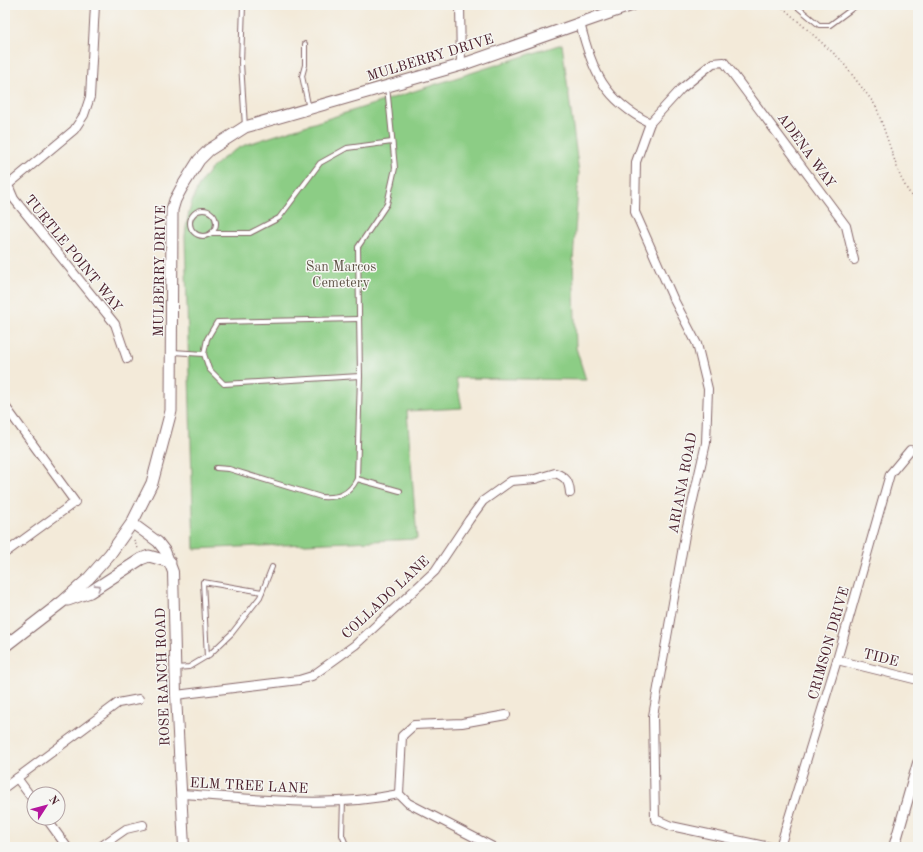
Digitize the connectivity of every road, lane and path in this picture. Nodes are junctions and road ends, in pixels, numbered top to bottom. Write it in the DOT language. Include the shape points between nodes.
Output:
graph roads {
  1 [pos="95,5"];
  2 [pos="243,5"];
  3 [pos="460,5"];
  4 [pos="632,5"];
  5 [pos="780,5"];
  6 [pos="795,5"];
  7 [pos="857,5"];
  8 [pos="580,24"];
  9 [pos="305,44"];
  10 [pos="724,62"];
  11 [pos="461,65"];
  12 [pos="388,86"];
  13 [pos="309,109"];
  14 [pos="650,123"];
  15 [pos="245,127"];
  16 [pos="392,142"];
  17 [pos="918,203"];
  18 [pos="212,233"];
  19 [pos="854,260"];
  20 [pos="359,318"];
  21 [pos="173,352"];
  22 [pos="204,354"];
  23 [pos="127,359"];
  24 [pos="360,376"];
  25 [pos="5,406"];
  26 [pos="910,450"];
  27 [pos="216,468"];
  28 [pos="357,479"];
  29 [pos="400,490"];
  30 [pos="570,492"];
  31 [pos="132,523"];
  32 [pos="134,540"];
  33 [pos="144,548"];
  34 [pos="5,553"];
  35 [pos="170,562"];
  36 [pos="272,567"];
  37 [pos="262,592"];
  38 [pos="62,602"];
  39 [pos="5,646"];
  40 [pos="207,657"];
  41 [pos="837,660"];
  42 [pos="175,668"];
  43 [pos="918,680"];
  44 [pos="176,695"];
  45 [pos="139,699"];
  46 [pos="506,715"];
  47 [pos="918,763"];
  48 [pos="17,778"];
  49 [pos="5,787"];
  50 [pos="26,790"];
  51 [pos="181,794"];
  52 [pos="399,794"];
  53 [pos="343,800"];
  54 [pos="143,825"];
  55 [pos="52,826"];
  56 [pos="67,847"];
  57 [pos="100,847"];
  58 [pos="184,847"];
  59 [pos="347,847"];
  60 [pos="493,847"];
  61 [pos="770,847"];
  62 [pos="780,847"];
  63 [pos="894,847"];
  1 -- 23 [label="street, TURTLE POINT WAY" via="90,97 84,115 74,130 8,185 14,199 115,324"];
  2 -- 15 [label="lane" via="241,63"];
  3 -- 11 [label="street"];
  4 -- 8 [label="main road, MULBERRY DRIVE"];
  5 -- 17 [label="path" via="840,59 876,106 900,176"];
  6 -- 7 [label="lane" via="819,25 830,25"];
  8 -- 11 [label="main road, MULBERRY DRIVE"];
  8 -- 14 [label="street" via="594,69 607,90 631,113"];
  9 -- 13 [label="lane" via="305,66 302,76"];
  10 -- 14 [label="street, ARIANA ROAD" via="713,62"];
  10 -- 19 [label="street, ADENA WAY" via="846,226"];
  11 -- 12 [label="main road, MULBERRY DRIVE"];
  12 -- 13 [label="main road, MULBERRY DRIVE"];
  12 -- 16 [label="lane"];
  13 -- 15 [label="main road, MULBERRY DRIVE"];
  14 -- 61 [label="street, ARIANA ROAD" via="636,162 634,212 697,344 708,389 706,443 685,536 653,716 655,819 671,826"];
  15 -- 21 [label="main road, MULBERRY DRIVE" via="209,150 196,165 175,200 172,210"];
  16 -- 18 [label="lane" via="347,148 320,163 278,218 250,233"];
  16 -- 20 [label="lane" via="394,168 387,204 358,248"];
  18 -- 18 [label="lane" via="216,225 211,214 200,210 193,214 189,225 193,232 204,237"];
  20 -- 22 [label="lane" via="217,322"];
  20 -- 24 [label="lane"];
  21 -- 22 [label="lane"];
  21 -- 31 [label="main road, MULBERRY DRIVE" via="171,411 152,483"];
  22 -- 24 [label="lane" via="209,369 224,384"];
  24 -- 28 [label="lane"];
  25 -- 34 [label="street" via="75,502"];
  26 -- 41 [label="street, CRIMSON DRIVE" via="890,474"];
  27 -- 28 [label="lane" via="229,469 321,497 333,498 346,495"];
  28 -- 29 [label="lane"];
  30 -- 44 [label="street, COLLADO LANE" via="570,485 565,477 555,473 535,480 511,481 483,501 435,572 355,645 312,676 299,680"];
  31 -- 35 [label="street, ROSE RANCH ROAD" via="158,542"];
  31 -- 38 [label="main road, MULBERRY DRIVE" via="88,579"];
  32 -- 33 [label="path" via="137,547"];
  38 -- 35 [label="main road, one-way" via="90,592 149,556"];
  35 -- 42 [label="street, ROSE RANCH ROAD"];
  36 -- 37 [label="lane"];
  37 -- 40 [label="lane" via="245,618"];
  37 -- 40 [label="lane" via="204,582"];
  38 -- 39 [label="main road, MULBERRY DRIVE"];
  40 -- 42 [label="lane" via="189,666"];
  41 -- 43 [label="street, TIDE"];
  41 -- 62 [label="street, CRIMSON DRIVE"];
  42 -- 44 [label="street, ROSE RANCH ROAD"];
  44 -- 51 [label="street, ROSE RANCH ROAD"];
  45 -- 48 [label="street" via="118,703"];
  46 -- 52 [label="street" via="462,723 414,725 402,736"];
  47 -- 63 [label="street"];
  48 -- 49 [label="street"];
  48 -- 50 [label="street"];
  51 -- 53 [label="street, ELM TREE LANE" via="294,802"];
  51 -- 58 [label="street, ROSE RANCH ROAD"];
  52 -- 53 [label="street, ELM TREE LANE" via="382,798"];
  52 -- 60 [label="street" via="408,803"];
  53 -- 59 [label="lane" via="342,835"];
  54 -- 57 [label="street" via="126,829"];
  55 -- 56 [label="street"];
}
